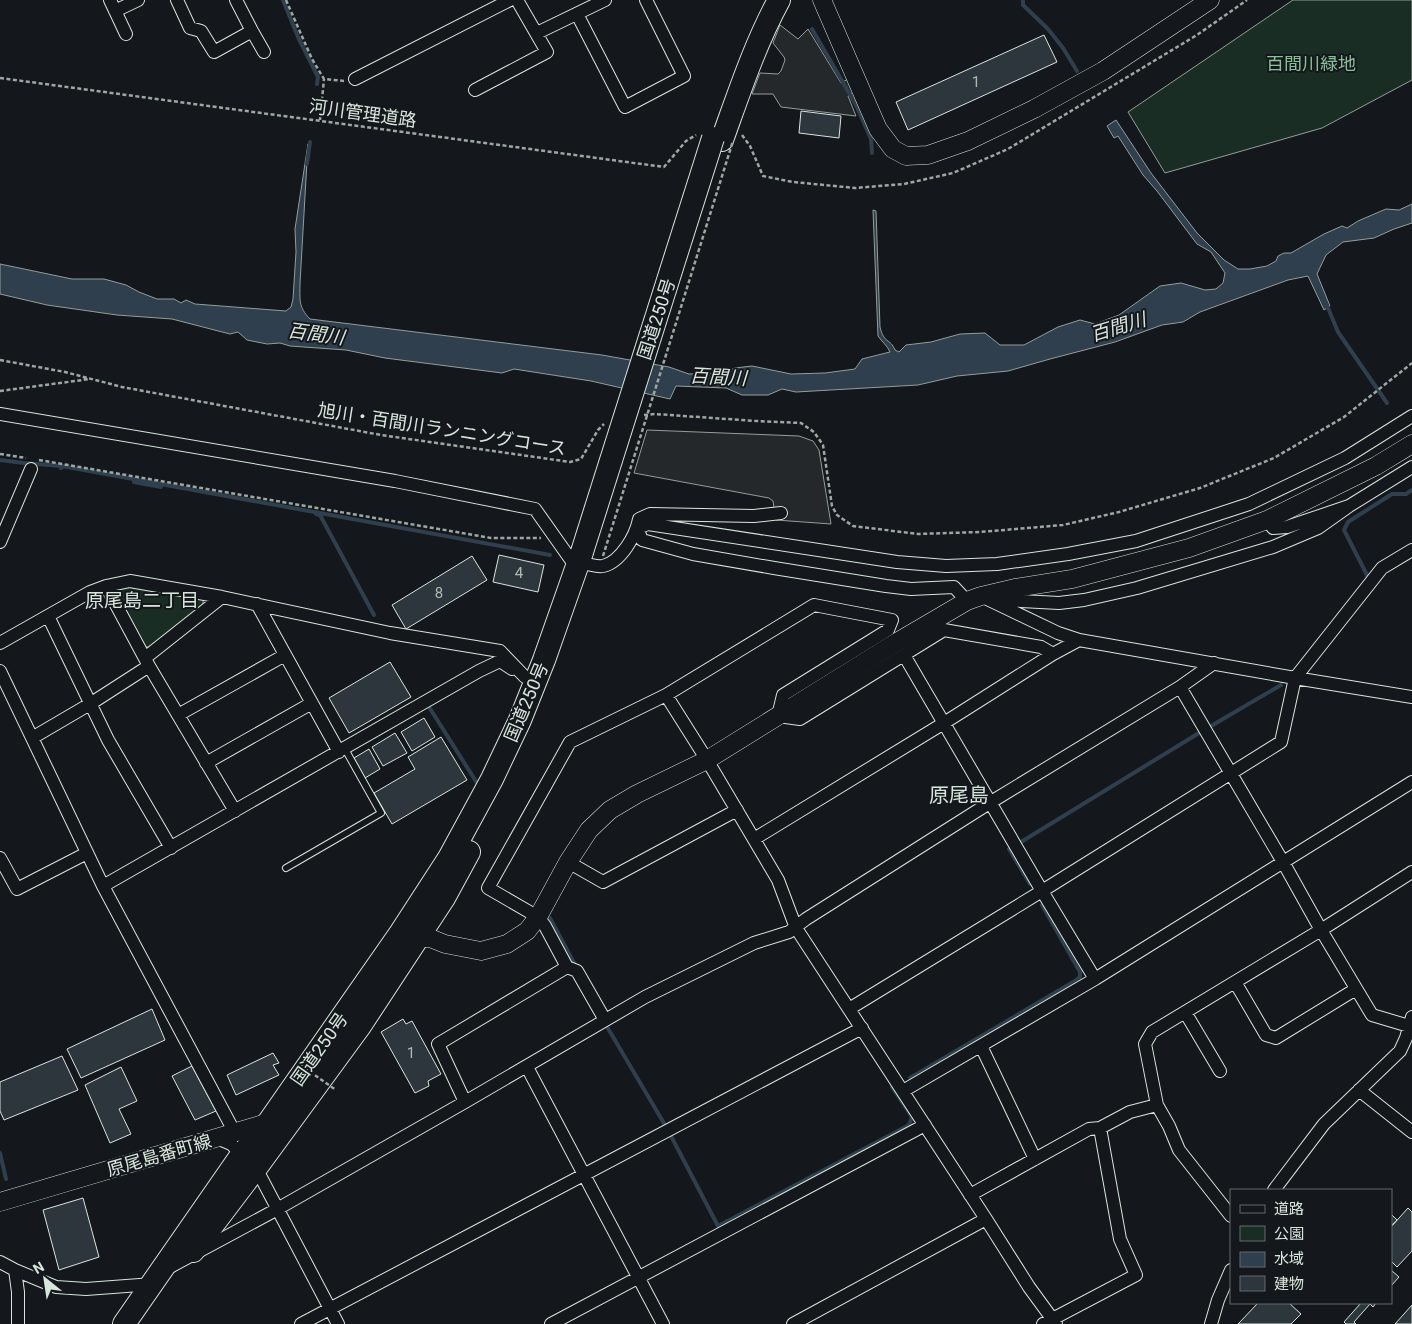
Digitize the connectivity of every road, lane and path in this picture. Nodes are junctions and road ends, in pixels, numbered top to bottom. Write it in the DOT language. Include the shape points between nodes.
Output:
graph roads {
  1 [pos="138,0"];
  2 [pos="177,0"];
  3 [pos="236,0"];
  4 [pos="286,0"];
  5 [pos="510,0"];
  6 [pos="517,0"];
  7 [pos="605,0"];
  8 [pos="646,0"];
  9 [pos="766,0"];
  10 [pos="779,0"];
  11 [pos="822,0"];
  12 [pos="1210,0"];
  13 [pos="112,6"];
  14 [pos="577,14"];
  15 [pos="252,31"];
  16 [pos="537,33"];
  17 [pos="126,34"];
  18 [pos="264,52"];
  19 [pos="0,78"];
  20 [pos="324,79"];
  21 [pos="355,79"];
  22 [pos="475,90"];
  23 [pos="320,120"];
  24 [pos="717,138"];
  25 [pos="0,360"];
  26 [pos="1412,363"];
  27 [pos="91,378"];
  28 [pos="0,391"];
  29 [pos="0,414"];
  30 [pos="636,416"];
  31 [pos="1412,416"];
  32 [pos="608,419"];
  33 [pos="1412,444"];
  34 [pos="0,454"];
  35 [pos="1412,467"];
  36 [pos="31,469"];
  37 [pos="1349,506"];
  38 [pos="781,513"];
  39 [pos="1267,520"];
  40 [pos="637,528"];
  41 [pos="555,538"];
  42 [pos="0,542"];
  43 [pos="1412,550"];
  44 [pos="588,557"];
  45 [pos="106,586"];
  46 [pos="222,597"];
  47 [pos="974,599"];
  48 [pos="257,604"];
  49 [pos="48,616"];
  50 [pos="1078,640"];
  51 [pos="0,643"];
  52 [pos="1053,654"];
  53 [pos="285,655"];
  54 [pos="904,655"];
  55 [pos="147,662"];
  56 [pos="1214,663"];
  57 [pos="0,671"];
  58 [pos="525,677"];
  59 [pos="1295,678"];
  60 [pos="1180,687"];
  61 [pos="666,696"];
  62 [pos="1412,696"];
  63 [pos="312,703"];
  64 [pos="90,704"];
  65 [pos="178,714"];
  66 [pos="778,716"];
  67 [pos="520,720"];
  68 [pos="944,723"];
  69 [pos="32,738"];
  70 [pos="342,750"];
  71 [pos="707,760"];
  72 [pos="206,763"];
  73 [pos="1231,774"];
  74 [pos="1412,782"];
  75 [pos="991,802"];
  76 [pos="737,810"];
  77 [pos="235,811"];
  78 [pos="754,839"];
  79 [pos="171,848"];
  80 [pos="87,853"];
  81 [pos="0,858"];
  82 [pos="568,862"];
  83 [pos="1283,862"];
  84 [pos="286,868"];
  85 [pos="1412,872"];
  86 [pos="103,886"];
  87 [pos="1042,891"];
  88 [pos="538,917"];
  89 [pos="796,928"];
  90 [pos="1321,930"];
  91 [pos="416,938"];
  92 [pos="567,967"];
  93 [pos="1095,980"];
  94 [pos="1235,982"];
  95 [pos="1356,989"];
  96 [pos="849,1009"];
  97 [pos="1185,1012"];
  98 [pos="605,1020"];
  99 [pos="1411,1022"];
  100 [pos="862,1028"];
  101 [pos="981,1046"];
  102 [pos="299,1064"];
  103 [pos="527,1067"];
  104 [pos="1220,1071"];
  105 [pos="336,1090"];
  106 [pos="1359,1090"];
  107 [pos="903,1091"];
  108 [pos="311,1094"];
  109 [pos="465,1102"];
  110 [pos="1157,1105"];
  111 [pos="268,1123"];
  112 [pos="925,1125"];
  113 [pos="1100,1128"];
  114 [pos="1412,1132"];
  115 [pos="235,1133"];
  116 [pos="217,1138"];
  117 [pos="1035,1160"];
  118 [pos="249,1161"];
  119 [pos="584,1175"];
  120 [pos="1275,1189"];
  121 [pos="970,1195"];
  122 [pos="0,1202"];
  123 [pos="277,1209"];
  124 [pos="1230,1215"];
  125 [pos="986,1219"];
  126 [pos="187,1258"];
  127 [pos="0,1262"];
  128 [pos="19,1272"];
  129 [pos="1230,1272"];
  130 [pos="638,1277"];
  131 [pos="157,1278"];
  132 [pos="330,1309"];
  133 [pos="1050,1322"];
  134 [pos="18,1324"];
  135 [pos="124,1324"];
  136 [pos="141,1324"];
  137 [pos="301,1324"];
  138 [pos="338,1324"];
  139 [pos="551,1324"];
  140 [pos="663,1324"];
  141 [pos="794,1324"];
  142 [pos="1211,1324"];
  1 -- 13 [label="street"];
  2 -- 15 [label="street" via="190,28 201,31 214,52"];
  3 -- 15 [label="street"];
  4 -- 20 [label="path"];
  5 -- 21 [label="street"];
  6 -- 16 [label="street"];
  7 -- 14 [label="street"];
  8 -- 14 [label="street" via="684,76 625,106"];
  9 -- 24 [label="highway, 国道250号" via="739,64"];
  10 -- 24 [label="highway, 国道250号"];
  11 -- 12 [label="street" via="878,128 893,149 906,156 928,155 968,141 1034,109 1103,71"];
  13 -- 17 [label="street"];
  14 -- 16 [label="street"];
  15 -- 18 [label="street"];
  16 -- 22 [label="street" via="547,52"];
  19 -- 23 [label="path, 河川管理道路"];
  20 -- 21 [label="path"];
  20 -- 23 [label="path"];
  23 -- 24 [label="path, 河川管理道路" via="664,167 686,140"];
  24 -- 44 [label="highway, 国道250号, bridge"];
  24 -- 44 [label="path, bridge"];
  25 -- 27 [label="path, 旭川・百間川ランニングコース"];
  26 -- 30 [label="path" via="1344,417 1274,458 1200,488 1063,525 980,532 918,534 853,526 837,515 832,506 823,445 814,432 801,423 655,414"];
  27 -- 28 [label="path"];
  27 -- 32 [label="path, 旭川・百間川ランニングコース" via="381,435 570,462 581,459"];
  29 -- 41 [label="street" via="395,481 535,509"];
  31 -- 40 [label="street" via="1345,458 1249,504 1136,541 1068,554 997,564 946,566 897,562 648,524"];
  33 -- 39 [label="street" via="1376,466"];
  34 -- 41 [label="path" via="491,538"];
  35 -- 37 [label="street"];
  36 -- 42 [label="street"];
  37 -- 39 [label="street" via="1287,527 1273,528"];
  37 -- 47 [label="street" via="1318,528 1273,547 1138,588 1059,603"];
  38 -- 40 [label="street" via="754,516 650,514 639,519"];
  39 -- 47 [label="street" via="1126,566"];
  40 -- 44 [label="street" via="616,559 604,566"];
  40 -- 47 [label="street" via="642,540 693,554 886,586 911,589 954,587"];
  41 -- 44 [label="street" via="571,560"];
  43 -- 59 [label="street" via="1382,568"];
  44 -- 67 [label="highway, 国道250号"];
  44 -- 91 [label="highway, 国道250号" via="549,675 514,762 466,859"];
  45 -- 46 [label="street" via="130,581"];
  45 -- 49 [label="street"];
  45 -- 55 [label="street"];
  46 -- 48 [label="street"];
  46 -- 55 [label="street"];
  47 -- 50 [label="street"];
  47 -- 66 [label="street" via="892,645"];
  48 -- 53 [label="street"];
  48 -- 58 [label="street" via="500,651"];
  49 -- 51 [label="street"];
  49 -- 64 [label="street"];
  50 -- 52 [label="street"];
  50 -- 56 [label="street"];
  52 -- 54 [label="street" via="1041,647 944,630"];
  52 -- 68 [label="street"];
  53 -- 63 [label="street"];
  53 -- 65 [label="street"];
  54 -- 66 [label="street" via="800,720"];
  54 -- 68 [label="street"];
  55 -- 64 [label="street"];
  55 -- 65 [label="street"];
  56 -- 59 [label="street"];
  56 -- 60 [label="street"];
  57 -- 69 [label="street"];
  58 -- 67 [label="street" via="517,707"];
  58 -- 70 [label="street" via="500,661"];
  59 -- 62 [label="street"];
  59 -- 73 [label="street" via="1281,742"];
  60 -- 73 [label="street"];
  60 -- 75 [label="street"];
  61 -- 66 [label="street" via="814,606 892,620 888,630 783,695"];
  61 -- 71 [label="street"];
  61 -- 88 [label="street" via="570,742 488,888"];
  63 -- 70 [label="street"];
  63 -- 72 [label="street"];
  64 -- 69 [label="street"];
  64 -- 79 [label="street"];
  65 -- 72 [label="street"];
  66 -- 71 [label="street"];
  67 -- 111 [label="highway, 国道250号" via="449,858"];
  68 -- 75 [label="street"];
  68 -- 78 [label="street"];
  69 -- 80 [label="street"];
  70 -- 77 [label="street"];
  70 -- 84 [label="lane" via="382,813"];
  71 -- 76 [label="street"];
  71 -- 82 [label="street" via="610,810 589,830"];
  72 -- 77 [label="street"];
  73 -- 83 [label="street"];
  73 -- 87 [label="street"];
  74 -- 83 [label="street"];
  75 -- 87 [label="street"];
  75 -- 89 [label="street"];
  76 -- 78 [label="street"];
  76 -- 82 [label="street" via="603,882"];
  77 -- 79 [label="street"];
  78 -- 89 [label="street" via="778,880"];
  79 -- 86 [label="street"];
  80 -- 81 [label="street" via="17,888"];
  80 -- 86 [label="street"];
  82 -- 88 [label="street"];
  83 -- 90 [label="street"];
  83 -- 93 [label="street"];
  85 -- 90 [label="street"];
  86 -- 115 [label="street"];
  87 -- 93 [label="street"];
  87 -- 96 [label="street"];
  88 -- 91 [label="street" via="527,931 507,944 481,951 430,938"];
  88 -- 92 [label="street"];
  89 -- 96 [label="street"];
  89 -- 98 [label="street" via="754,943"];
  90 -- 94 [label="street"];
  90 -- 95 [label="street"];
  91 -- 108 [label="highway, 国道250号" via="365,1019"];
  92 -- 98 [label="street" via="577,971"];
  92 -- 109 [label="street" via="438,1044"];
  93 -- 101 [label="street"];
  94 -- 95 [label="street" via="1266,1035 1276,1038"];
  94 -- 97 [label="street"];
  95 -- 99 [label="street" via="1372,1015"];
  96 -- 100 [label="street"];
  97 -- 104 [label="street"];
  97 -- 110 [label="street" via="1152,1032 1145,1044"];
  98 -- 103 [label="street"];
  99 -- 106 [label="street" via="1400,1050"];
  100 -- 107 [label="street"];
  100 -- 119 [label="street"];
  101 -- 107 [label="street"];
  101 -- 117 [label="street"];
  102 -- 105 [label="path, bridge"];
  103 -- 109 [label="street"];
  103 -- 119 [label="street"];
  106 -- 114 [label="street"];
  106 -- 120 [label="street" via="1324,1124"];
  107 -- 112 [label="street"];
  108 -- 111 [label="street, 原尾島番町線" via="287,1115"];
  108 -- 118 [label="highway, 国道250号"];
  109 -- 123 [label="street"];
  110 -- 113 [label="street" via="1130,1112"];
  110 -- 124 [label="street" via="1179,1150"];
  111 -- 115 [label="street, 原尾島番町線"];
  111 -- 118 [label="highway, 国道250号"];
  112 -- 121 [label="street"];
  112 -- 130 [label="street"];
  113 -- 117 [label="street" via="1089,1129"];
  113 -- 133 [label="street" via="1120,1239 1136,1275"];
  115 -- 116 [label="street, 原尾島番町線"];
  116 -- 118 [label="street" via="231,1144"];
  116 -- 122 [label="street, 原尾島番町線"];
  117 -- 121 [label="street"];
  118 -- 123 [label="street"];
  118 -- 126 [label="highway, 国道250号"];
  118 -- 131 [label="highway, 国道250号"];
  119 -- 130 [label="street"];
  119 -- 132 [label="street"];
  121 -- 125 [label="street"];
  123 -- 126 [label="street"];
  123 -- 132 [label="street"];
  125 -- 133 [label="street"];
  125 -- 141 [label="street"];
  126 -- 131 [label="street"];
  126 -- 136 [label="highway, 国道250号"];
  127 -- 128 [label="street"];
  128 -- 131 [label="street" via="56,1287 86,1289"];
  128 -- 134 [label="street"];
  129 -- 142 [label="street"];
  130 -- 139 [label="street"];
  130 -- 140 [label="street"];
  131 -- 135 [label="highway, 国道250号"];
  132 -- 137 [label="street"];
  132 -- 138 [label="street"];
}
